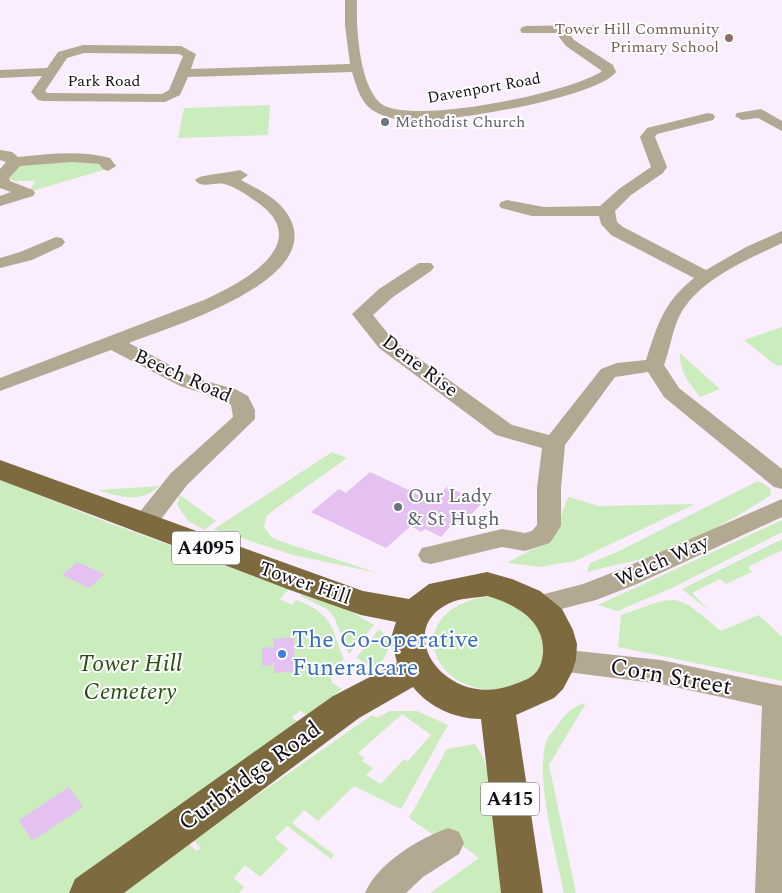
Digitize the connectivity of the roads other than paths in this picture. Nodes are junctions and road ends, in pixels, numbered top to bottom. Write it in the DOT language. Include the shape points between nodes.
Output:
graph roads {
  1 [pos="351,0"];
  2 [pos="591,28"];
  3 [pos="559,29"];
  4 [pos="526,30"];
  5 [pos="356,68"];
  6 [pos="51,72"];
  7 [pos="183,73"];
  8 [pos="0,74"];
  9 [pos="782,109"];
  10 [pos="761,113"];
  11 [pos="742,116"];
  12 [pos="708,117"];
  13 [pos="782,127"];
  14 [pos="0,155"];
  15 [pos="15,162"];
  16 [pos="108,166"];
  17 [pos="203,180"];
  18 [pos="0,201"];
  19 [pos="507,205"];
  20 [pos="606,212"];
  21 [pos="782,236"];
  22 [pos="65,239"];
  23 [pos="0,263"];
  24 [pos="424,267"];
  25 [pos="706,277"];
  26 [pos="113,343"];
  27 [pos="654,364"];
  28 [pos="2,381"];
  29 [pos="554,444"];
  30 [pos="0,469"];
  31 [pos="782,481"];
  32 [pos="782,507"];
  33 [pos="143,524"];
  34 [pos="432,555"];
  35 [pos="538,605"];
  36 [pos="417,613"];
  37 [pos="559,660"];
  38 [pos="416,670"];
  39 [pos="780,698"];
  40 [pos="497,706"];
  41 [pos="448,843"];
  42 [pos="90,893"];
  43 [pos="382,893"];
  44 [pos="522,893"];
  45 [pos="772,893"];
  1 -- 5 [label="street, Davenport Road" via="349,22"];
  2 -- 3 [label="street"];
  3 -- 4 [label="street"];
  3 -- 5 [label="street, Davenport Road" via="570,43 608,68 606,77 550,95 420,117 401,115 376,106 370,101"];
  5 -- 7 [label="street"];
  6 -- 7 [label="street, Park Road" via="62,55 75,50 174,49 190,54"];
  6 -- 7 [label="street, Park Road" via="38,92 50,99 165,98 175,92"];
  6 -- 8 [label="street, Park Road"];
  9 -- 10 [label="street"];
  10 -- 11 [label="street"];
  10 -- 13 [label="street"];
  12 -- 20 [label="street" via="652,130 647,137 659,166 657,170 625,192"];
  14 -- 15 [label="street" via="7,155"];
  15 -- 16 [label="street" via="96,158"];
  15 -- 18 [label="street" via="1,178 4,184 27,193"];
  17 -- 26 [label="street, Beech Road" via="234,177 280,215 286,236 278,259 267,272 247,286"];
  19 -- 20 [label="street" via="523,212 579,209"];
  20 -- 25 [label="street" via="609,224 617,231"];
  21 -- 25 [label="street"];
  22 -- 23 [label="street"];
  24 -- 29 [label="street, Dene Rise" via="362,314 386,344 504,430"];
  25 -- 27 [label="street" via="670,316"];
  26 -- 28 [label="street, Beech Road"];
  26 -- 33 [label="street, Beech Road" via="187,382 228,394 240,401 244,410 244,419 179,479"];
  27 -- 29 [label="street" via="608,373"];
  27 -- 31 [label="street" via="671,392"];
  29 -- 34 [label="street" via="549,526 541,537 525,542 502,538"];
  30 -- 33 [label="main road, Tower Hill / A4095"];
  32 -- 35 [label="street, Welch Way" via="628,578"];
  33 -- 36 [label="main road, Tower Hill / A4095" via="361,603"];
  35 -- 36 [label="main road" via="510,589 488,584 464,585 441,592 422,604"];
  35 -- 37 [label="main road" via="547,613 557,631 561,650"];
  36 -- 38 [label="main road" via="410,622 406,642"];
  37 -- 39 [label="street, Corn Street" via="660,672"];
  37 -- 40 [label="main road" via="557,669 545,686 527,698"];
  38 -- 40 [label="main road" via="426,683 448,698 475,706"];
  38 -- 42 [label="main road, Curbridge Road" via="346,707"];
  39 -- 45 [label="street"];
  40 -- 44 [label="main road, A415"];
  41 -- 43 [label="street" via="411,866"];
}
